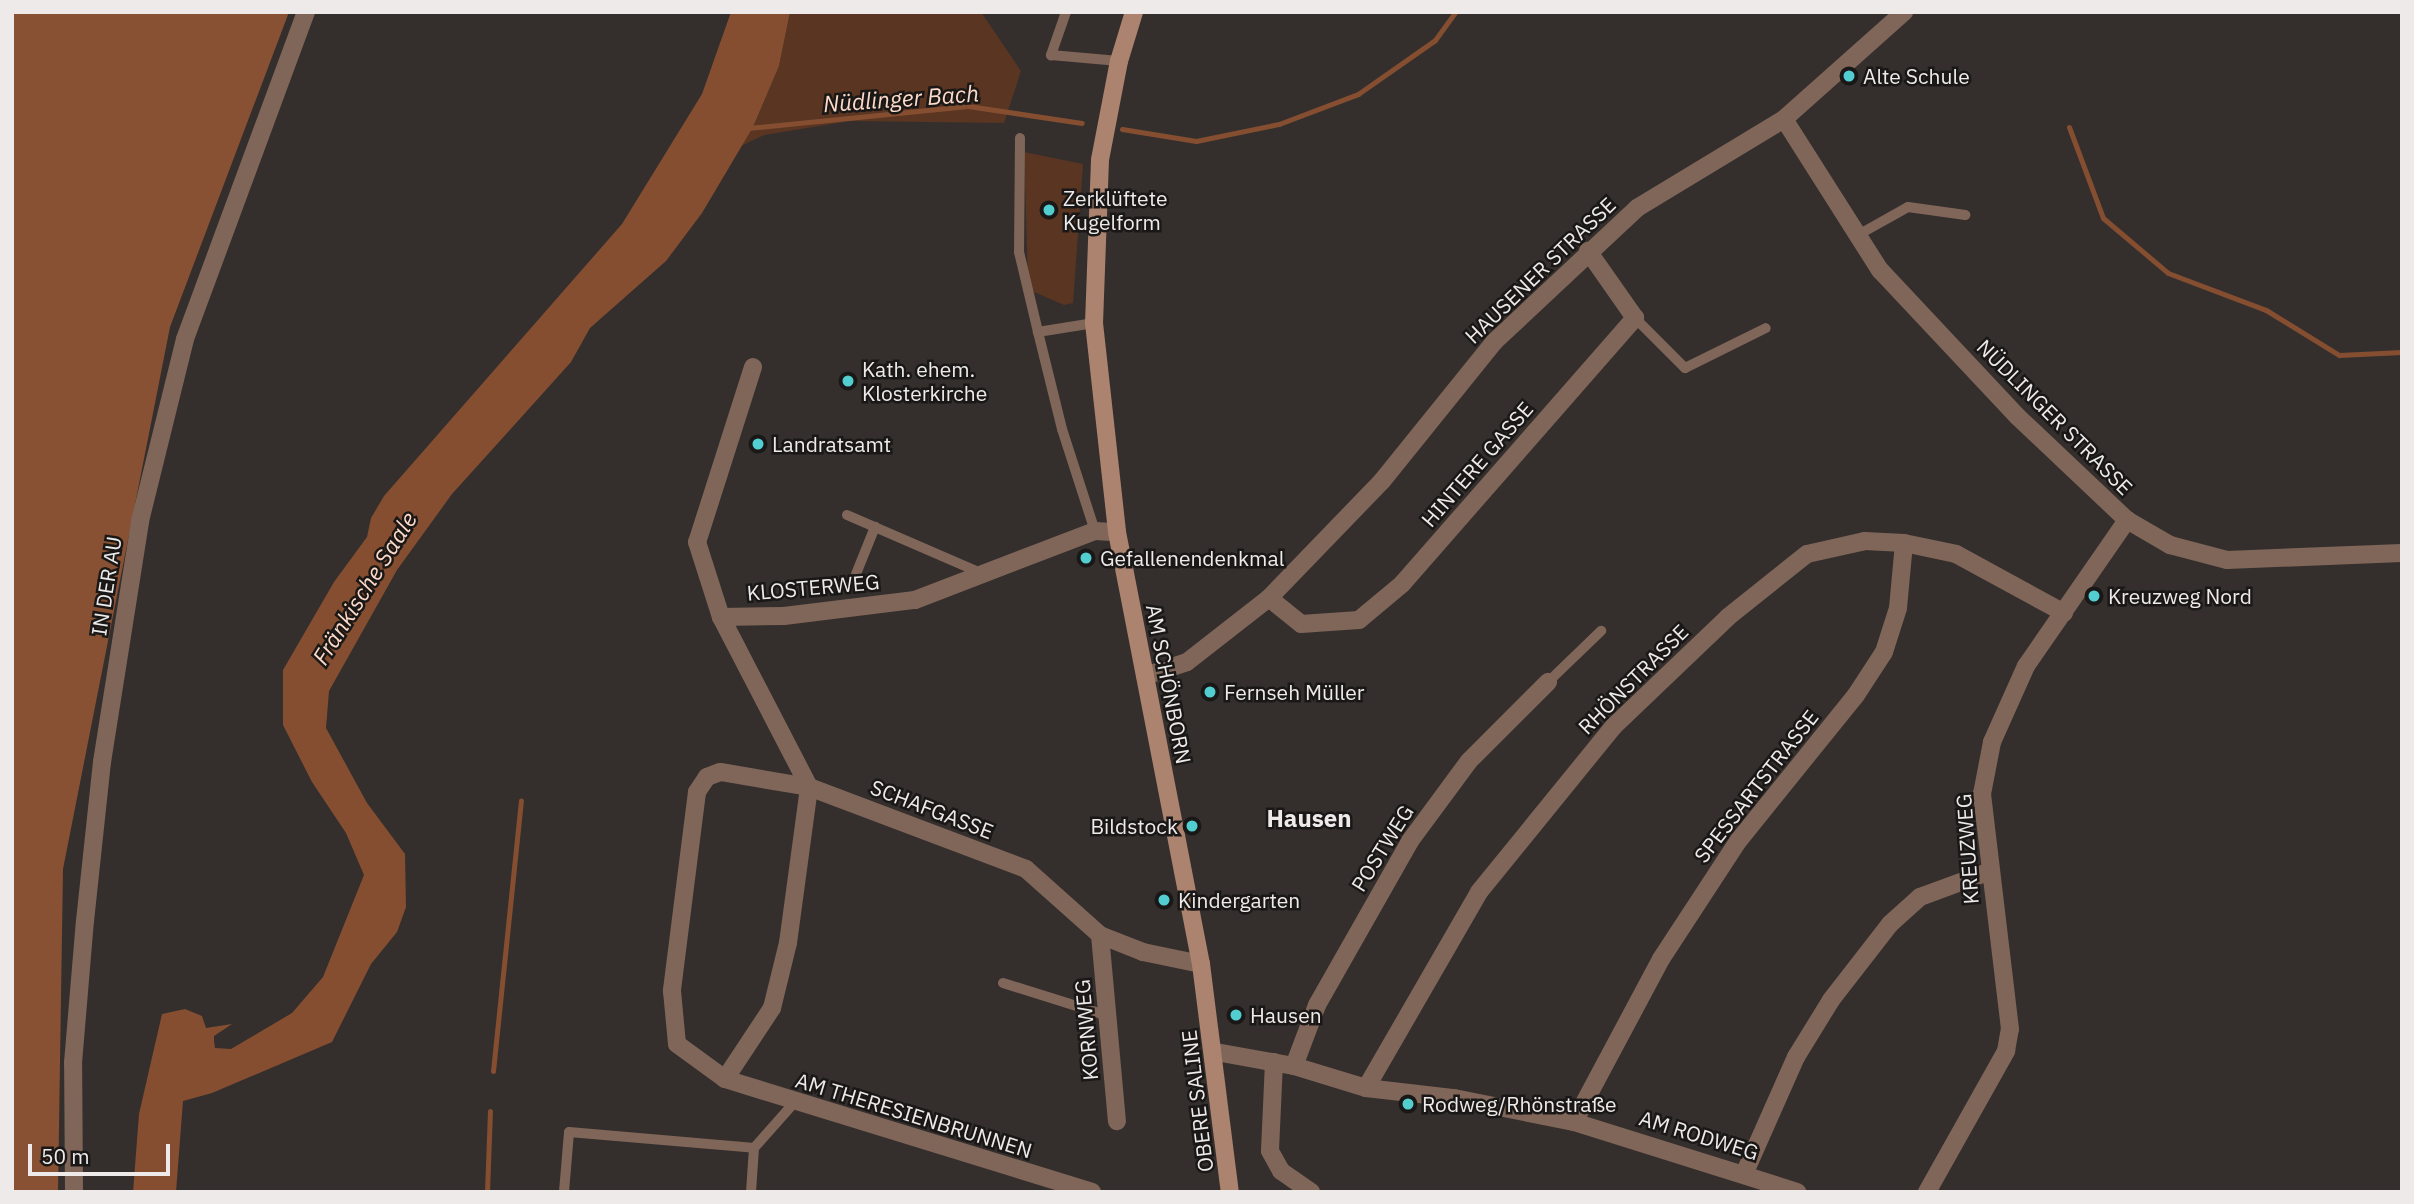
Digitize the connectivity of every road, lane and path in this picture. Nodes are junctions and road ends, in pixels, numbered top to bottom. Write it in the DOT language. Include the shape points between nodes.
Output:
graph roads {
  1 [pos="306,12"];
  2 [pos="1066,12"];
  3 [pos="1134,12"];
  4 [pos="1904,12"];
  5 [pos="1119,61"];
  6 [pos="1784,119"];
  7 [pos="1020,138"];
  8 [pos="1965,215"];
  9 [pos="1858,235"];
  10 [pos="1588,251"];
  11 [pos="1635,318"];
  12 [pos="1094,323"];
  13 [pos="1766,328"];
  14 [pos="1038,332"];
  15 [pos="753,367"];
  16 [pos="847,515"];
  17 [pos="2127,520"];
  18 [pos="875,527"];
  19 [pos="1095,531"];
  20 [pos="1117,532"];
  21 [pos="1904,543"];
  22 [pos="2402,553"];
  23 [pos="981,573"];
  24 [pos="856,574"];
  25 [pos="1269,598"];
  26 [pos="2064,613"];
  27 [pos="721,617"];
  28 [pos="1601,631"];
  29 [pos="1145,676"];
  30 [pos="1548,682"];
  31 [pos="809,787"];
  32 [pos="1988,872"];
  33 [pos="1100,935"];
  34 [pos="1201,964"];
  35 [pos="1003,984"];
  36 [pos="1108,1016"];
  37 [pos="1216,1052"];
  38 [pos="1274,1062"];
  39 [pos="1294,1066"];
  40 [pos="724,1079"];
  41 [pos="1366,1088"];
  42 [pos="794,1103"];
  43 [pos="1117,1121"];
  44 [pos="1574,1122"];
  45 [pos="754,1148"];
  46 [pos="1745,1172"];
  47 [pos="74,1192"];
  48 [pos="564,1192"];
  49 [pos="751,1192"];
  50 [pos="1092,1192"];
  51 [pos="1230,1192"];
  52 [pos="1311,1192"];
  53 [pos="1797,1192"];
  54 [pos="1927,1192"];
  1 -- 47 [label="street, IN DER AU" via="186,339 140,521 102,762 85,921 73,1063"];
  2 -- 5 [label="lane" via="1051,55"];
  3 -- 5 [label="main road, AM SCHÖNBORN"];
  4 -- 6 [label="street, HAUSENER STRASSE"];
  5 -- 12 [label="main road, AM SCHÖNBORN" via="1100,160"];
  6 -- 9 [label="street, NÜDLINGER STRASSE"];
  6 -- 10 [label="street, HAUSENER STRASSE" via="1661,191"];
  7 -- 14 [label="lane" via="1019,252"];
  8 -- 9 [label="lane" via="1908,207"];
  9 -- 17 [label="street, NÜDLINGER STRASSE" via="1880,270 2017,416"];
  10 -- 11 [label="street"];
  10 -- 25 [label="street, HAUSENER STRASSE" via="1494,342 1382,481"];
  11 -- 13 [label="lane" via="1685,368"];
  11 -- 25 [label="street, HINTERE GASSE" via="1402,584 1359,620 1301,624"];
  12 -- 14 [label="lane"];
  12 -- 20 [label="main road, AM SCHÖNBORN"];
  14 -- 19 [label="lane" via="1062,429"];
  15 -- 27 [label="street, KLOSTERWEG" via="697,542"];
  16 -- 18 [label="lane"];
  17 -- 22 [label="street, NÜDLINGER STRASSE" via="2170,545 2227,560"];
  17 -- 26 [label="street, KREUZWEG"];
  18 -- 23 [label="lane"];
  18 -- 24 [label="lane"];
  19 -- 20 [label="street, KLOSTERWEG"];
  19 -- 23 [label="street, KLOSTERWEG"];
  20 -- 29 [label="main road, AM SCHÖNBORN"];
  21 -- 26 [label="street, RHÖNSTRASSE" via="1956,554"];
  21 -- 41 [label="street, RHÖNSTRASSE" via="1865,541 1807,554 1728,617 1613,727 1479,892"];
  21 -- 44 [label="street, SPESSARTSTRASSE" via="1898,608 1884,652 1856,695 1731,850 1661,959"];
  23 -- 27 [label="street, KLOSTERWEG" via="915,600 785,616"];
  25 -- 29 [label="street, HAUSENER STRASSE" via="1187,662"];
  26 -- 32 [label="street, KREUZWEG" via="2026,666 1992,742 1982,793"];
  27 -- 31 [label="street"];
  28 -- 30 [label="lane"];
  29 -- 34 [label="main road, AM SCHÖNBORN"];
  30 -- 39 [label="street, POSTWEG" via="1469,761 1409,841 1317,1005"];
  31 -- 33 [label="street, SCHAFGASSE" via="1026,869"];
  31 -- 40 [label="street" via="788,943 772,1008"];
  31 -- 40 [label="street, AM THERESIENBRUNNEN" via="720,772 706,777 697,792 672,991 677,1044"];
  32 -- 46 [label="street" via="1920,897 1890,924 1831,1000 1796,1057"];
  32 -- 54 [label="street, KREUZWEG" via="2010,1029 2006,1051"];
  33 -- 34 [label="street, SCHAFGASSE" via="1143,952"];
  33 -- 36 [label="street, KORNWEG"];
  34 -- 37 [label="main road, OBERE SALINE"];
  35 -- 36 [label="lane"];
  36 -- 43 [label="street, KORNWEG"];
  37 -- 38 [label="street, AM RODWEG"];
  37 -- 51 [label="main road, OBERE SALINE"];
  38 -- 39 [label="street, AM RODWEG"];
  38 -- 52 [label="street" via="1270,1151 1281,1171"];
  39 -- 41 [label="street, AM RODWEG"];
  40 -- 42 [label="street, AM THERESIENBRUNNEN"];
  41 -- 44 [label="street, AM RODWEG" via="1454,1098"];
  42 -- 45 [label="lane"];
  42 -- 50 [label="street, AM THERESIENBRUNNEN"];
  44 -- 46 [label="street, AM RODWEG"];
  45 -- 48 [label="lane" via="569,1132"];
  45 -- 49 [label="lane"];
  46 -- 53 [label="street, AM RODWEG"];
}
